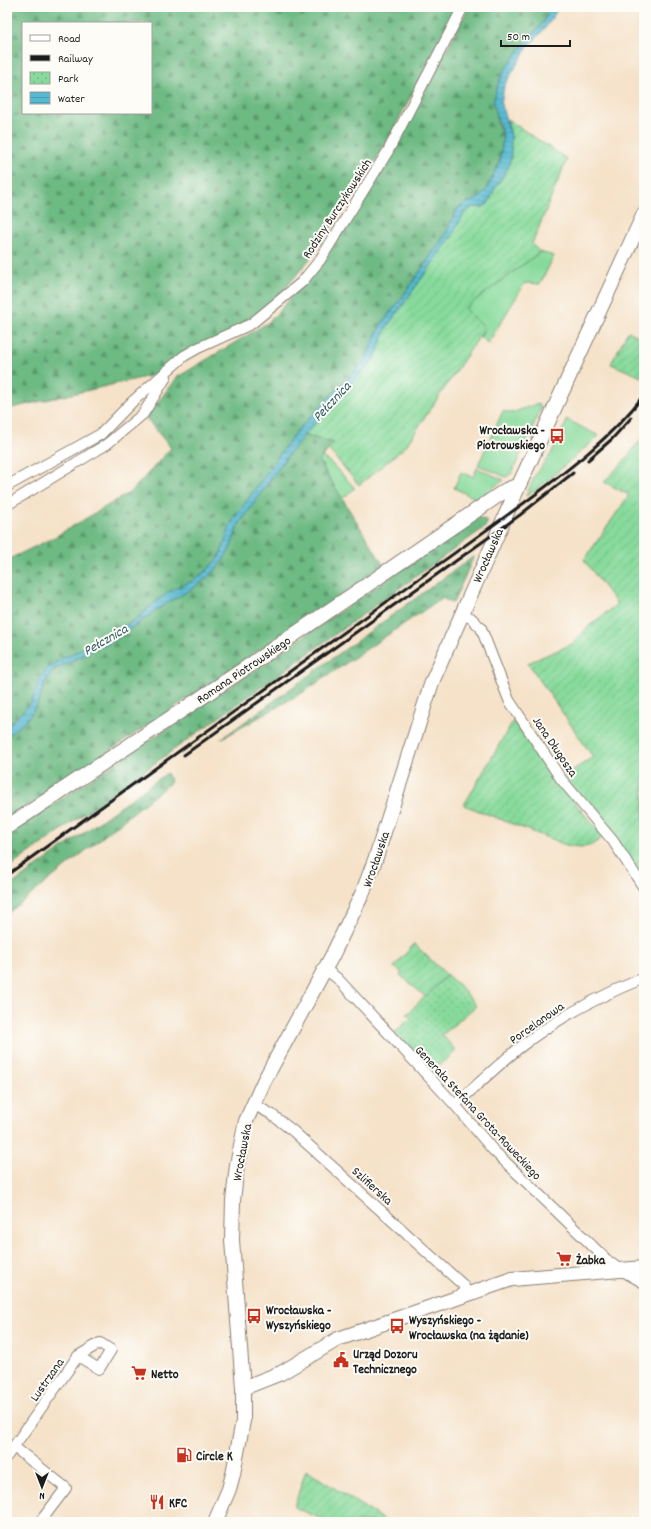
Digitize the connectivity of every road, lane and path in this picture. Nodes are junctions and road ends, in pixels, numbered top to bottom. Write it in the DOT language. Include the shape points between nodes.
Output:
graph roads {
  1 [pos="463,7"];
  2 [pos="644,214"];
  3 [pos="172,367"];
  4 [pos="519,485"];
  5 [pos="7,486"];
  6 [pos="7,505"];
  7 [pos="478,509"];
  8 [pos="508,509"];
  9 [pos="461,614"];
  10 [pos="7,827"];
  11 [pos="644,888"];
  12 [pos="325,969"];
  13 [pos="644,978"];
  14 [pos="253,1104"];
  15 [pos="454,1105"];
  16 [pos="644,1268"];
  17 [pos="618,1269"];
  18 [pos="644,1283"];
  19 [pos="468,1295"];
  20 [pos="78,1356"];
  21 [pos="243,1388"];
  22 [pos="14,1447"];
  23 [pos="7,1456"];
  24 [pos="44,1521"];
  25 [pos="215,1522"];
  1 -- 3 [label="street, Rodziny Burczykowskich" via="388,151 320,260 302,282 251,324 198,348"];
  2 -- 4 [label="main road, Wrocławska"];
  3 -- 5 [label="street, Rodziny Burczykowskich" via="101,434"];
  3 -- 6 [label="street, Rodziny Burczykowskich" via="143,414 107,444"];
  4 -- 7 [label="main road, Romana Piotrowskiego" via="506,490"];
  4 -- 8 [label="main road, Wrocławska"];
  7 -- 8 [label="main road, Romana Piotrowskiego" via="490,505"];
  7 -- 10 [label="main road, Romana Piotrowskiego"];
  8 -- 9 [label="main road, Wrocławska"];
  9 -- 11 [label="street, Jana Długosza" via="471,618 481,628 509,700 561,779 613,841"];
  9 -- 12 [label="main road, Wrocławska" via="425,701 368,879 355,911"];
  12 -- 14 [label="main road, Wrocławska"];
  12 -- 15 [label="street, Generała Stefana Grota-Roweckiego" via="337,978"];
  13 -- 15 [label="street, Porcelanowa" via="580,1007 544,1030 519,1048"];
  14 -- 19 [label="street, Szlifierska" via="298,1135 463,1285"];
  14 -- 21 [label="main road, Wrocławska" via="239,1152 233,1201 233,1251"];
  15 -- 17 [label="street, Generała Stefana Grota-Roweckiego" via="493,1150"];
  16 -- 17 [label="main road"];
  17 -- 18 [label="street, Generała Stefana Grota-Roweckiego"];
  17 -- 19 [label="main road" via="512,1279"];
  19 -- 21 [label="main road" via="338,1340 281,1373"];
  20 -- 22 [label="street, Lustrzana"];
  21 -- 25 [label="main road, Wrocławska" via="241,1438 229,1489"];
  22 -- 23 [label="street, Lustrzana"];
  22 -- 24 [label="street" via="66,1488"];
}
